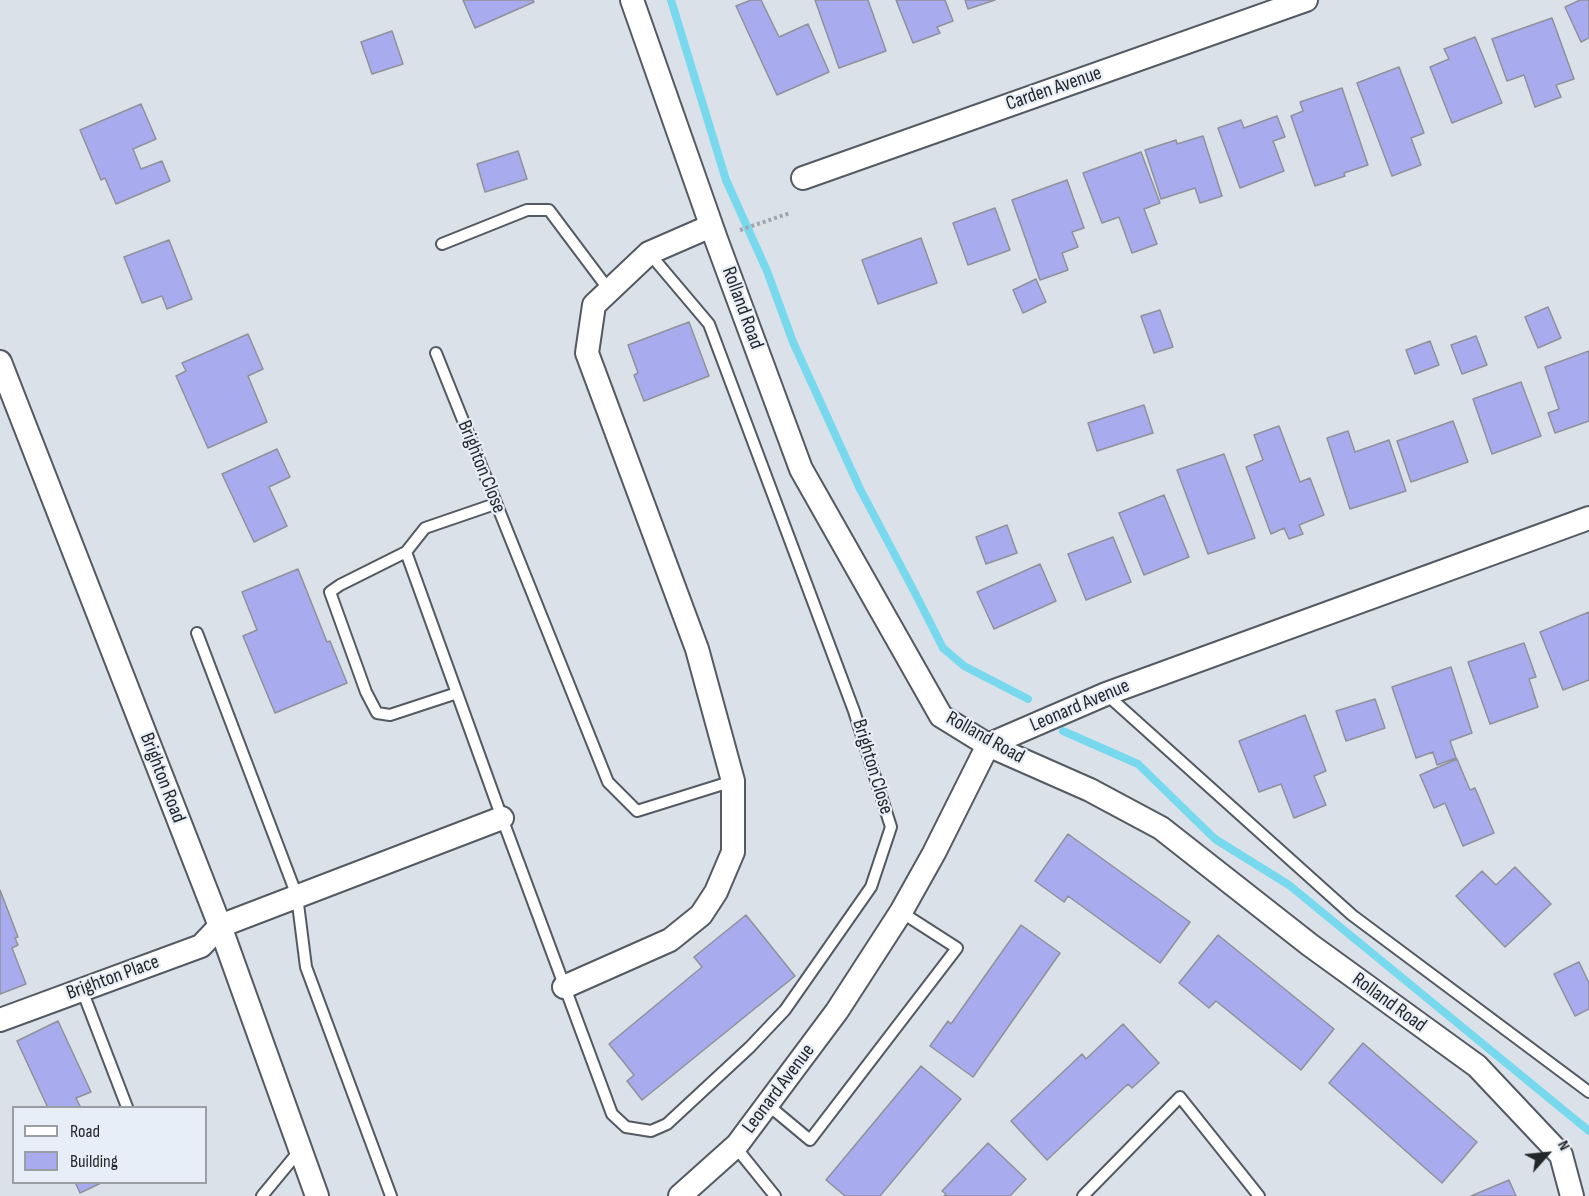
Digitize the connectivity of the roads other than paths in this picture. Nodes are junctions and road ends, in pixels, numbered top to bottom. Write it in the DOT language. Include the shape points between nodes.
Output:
graph roads {
  1 [pos="632,0"];
  2 [pos="1306,0"];
  3 [pos="803,178"];
  4 [pos="711,226"];
  5 [pos="442,244"];
  6 [pos="649,253"];
  7 [pos="609,290"];
  8 [pos="436,353"];
  9 [pos="0,362"];
  10 [pos="495,504"];
  11 [pos="1589,518"];
  12 [pos="406,552"];
  13 [pos="197,633"];
  14 [pos="458,693"];
  15 [pos="1106,694"];
  16 [pos="988,745"];
  17 [pos="733,781"];
  18 [pos="502,818"];
  19 [pos="297,896"];
  20 [pos="901,912"];
  21 [pos="220,926"];
  22 [pos="564,987"];
  23 [pos="82,990"];
  24 [pos="0,1020"];
  25 [pos="1589,1092"];
  26 [pos="768,1105"];
  27 [pos="127,1106"];
  28 [pos="734,1148"];
  29 [pos="301,1150"];
  30 [pos="262,1196"];
  31 [pos="317,1196"];
  32 [pos="391,1196"];
  33 [pos="680,1196"];
  34 [pos="775,1196"];
  35 [pos="1083,1196"];
  36 [pos="1259,1196"];
  37 [pos="1572,1196"];
  1 -- 4 [label="street, Rolland Road"];
  2 -- 3 [label="street, Carden Avenue"];
  4 -- 6 [label="street"];
  4 -- 16 [label="street, Rolland Road" via="801,469 941,716"];
  5 -- 7 [label="lane" via="527,210 549,210"];
  6 -- 7 [label="street"];
  6 -- 22 [label="lane, Brighton Close" via="709,324 854,711 891,827 871,887 785,1010 667,1124 651,1131 626,1126 612,1114"];
  7 -- 17 [label="street" via="594,305 587,353 697,649"];
  8 -- 10 [label="lane, Brighton Close"];
  9 -- 21 [label="street, Brighton Road"];
  10 -- 12 [label="lane" via="425,528"];
  10 -- 17 [label="lane, Brighton Close" via="608,782 637,811"];
  11 -- 15 [label="street, Leonard Avenue"];
  12 -- 14 [label="lane, Brighton Close"];
  12 -- 14 [label="lane" via="330,592 362,681 377,713 390,715"];
  13 -- 19 [label="lane"];
  14 -- 18 [label="lane, Brighton Close"];
  15 -- 16 [label="street, Leonard Avenue"];
  15 -- 25 [label="lane" via="1352,915"];
  16 -- 20 [label="street, Leonard Avenue"];
  16 -- 37 [label="street, Rolland Road" via="1090,790 1161,828 1310,945 1477,1066 1561,1155"];
  17 -- 22 [label="street" via="733,852 701,915 670,940"];
  18 -- 19 [label="street"];
  18 -- 22 [label="lane, Brighton Close"];
  19 -- 21 [label="street"];
  19 -- 32 [label="lane" via="306,967"];
  20 -- 26 [label="street, Leonard Avenue" via="837,1011"];
  20 -- 26 [label="lane" via="957,948 810,1140"];
  21 -- 23 [label="street, Brighton Place" via="201,946"];
  21 -- 29 [label="street, Brighton Road"];
  23 -- 24 [label="street, Brighton Place"];
  23 -- 27 [label="lane"];
  26 -- 28 [label="street, Leonard Avenue"];
  28 -- 33 [label="street, Leonard Avenue"];
  28 -- 34 [label="lane"];
  29 -- 30 [label="lane"];
  29 -- 31 [label="street, Brighton Road"];
  35 -- 36 [label="lane" via="1180,1097"];
}
